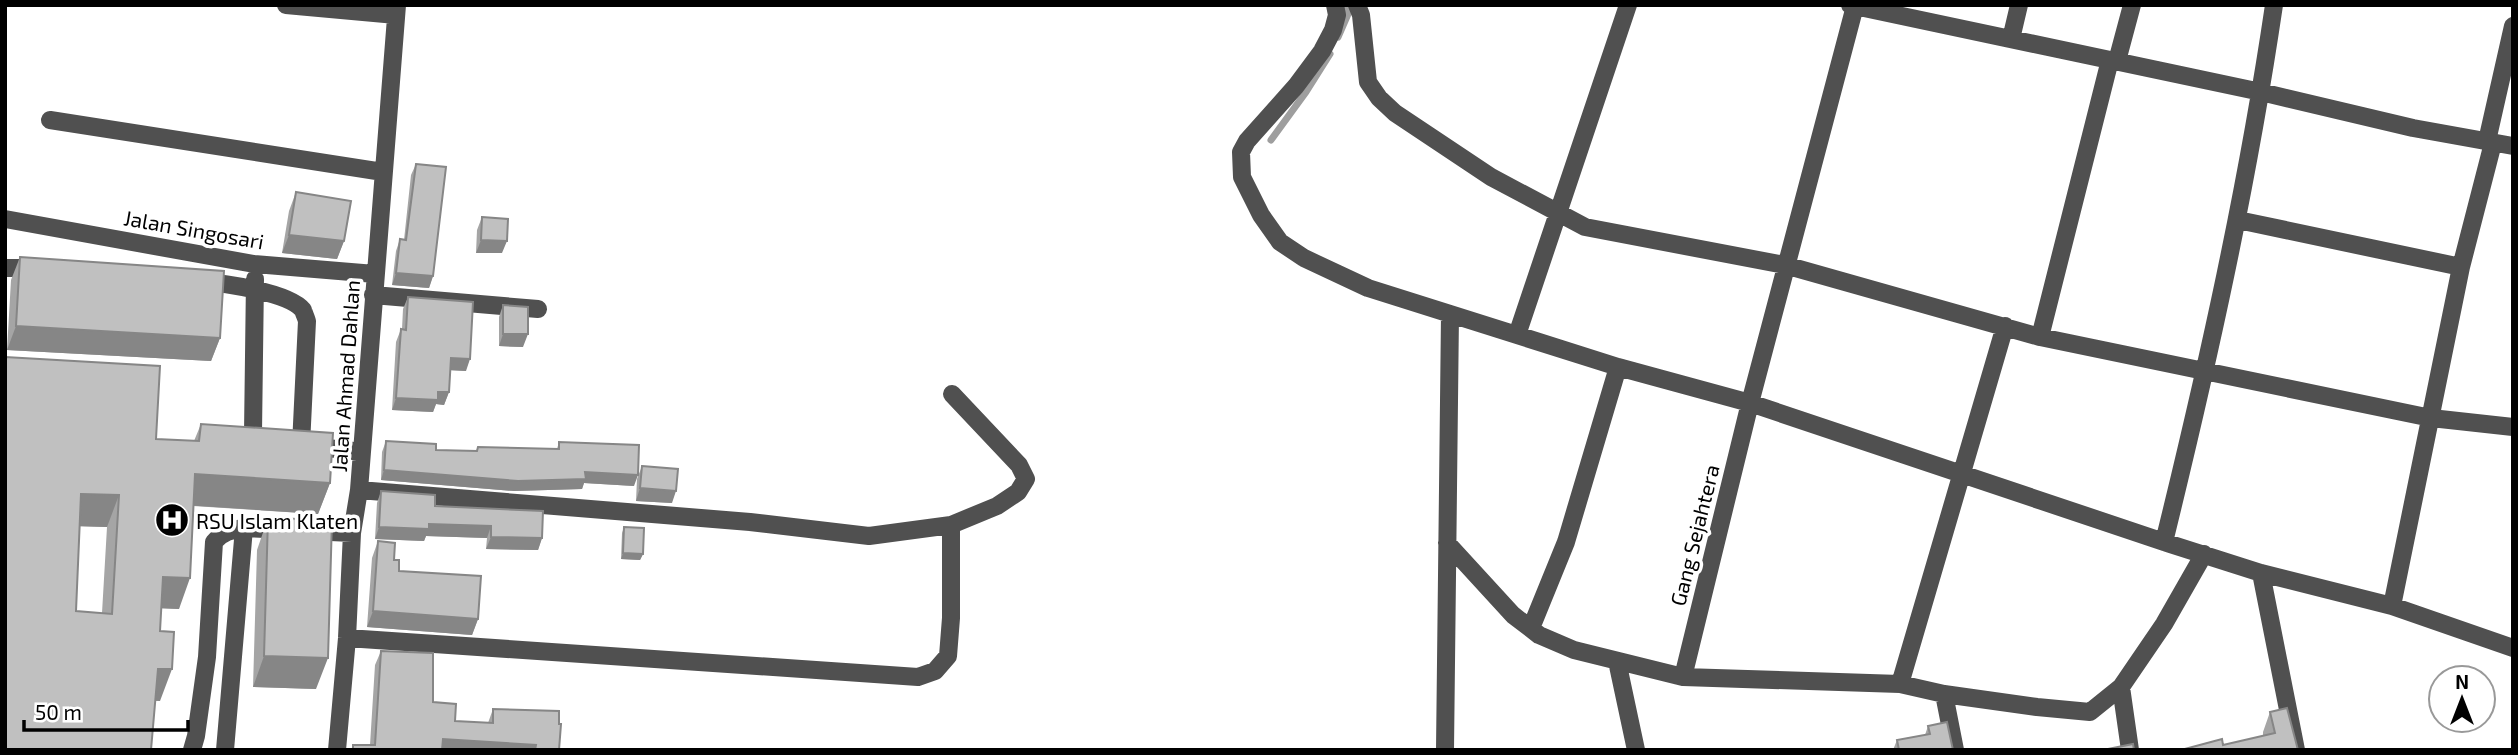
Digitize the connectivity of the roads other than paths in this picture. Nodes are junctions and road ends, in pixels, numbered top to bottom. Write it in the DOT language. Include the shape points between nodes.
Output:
graph roads {
  1 [pos="286,5"];
  2 [pos="1335,5"];
  3 [pos="1357,5"];
  4 [pos="1628,5"];
  5 [pos="2018,5"];
  6 [pos="2132,5"];
  7 [pos="2274,5"];
  8 [pos="1852,6"];
  9 [pos="396,10"];
  10 [pos="2513,26"];
  11 [pos="2011,40"];
  12 [pos="2114,60"];
  13 [pos="2261,92"];
  14 [pos="51,120"];
  15 [pos="2490,142"];
  16 [pos="2513,146"];
  17 [pos="383,172"];
  18 [pos="1556,212"];
  19 [pos="5,219"];
  20 [pos="2238,220"];
  21 [pos="254,264"];
  22 [pos="1785,265"];
  23 [pos="2461,267"];
  24 [pos="5,268"];
  25 [pos="54,270"];
  26 [pos="376,274"];
  27 [pos="176,279"];
  28 [pos="256,290"];
  29 [pos="373,295"];
  30 [pos="538,309"];
  31 [pos="1450,314"];
  32 [pos="2005,327"];
  33 [pos="1517,335"];
  34 [pos="2040,337"];
  35 [pos="1618,368"];
  36 [pos="2206,371"];
  37 [pos="953,394"];
  38 [pos="1750,403"];
  39 [pos="2431,418"];
  40 [pos="2513,426"];
  41 [pos="301,445"];
  42 [pos="362,452"];
  43 [pos="1961,474"];
  44 [pos="359,490"];
  45 [pos="951,525"];
  46 [pos="244,528"];
  47 [pos="352,533"];
  48 [pos="1447,542"];
  49 [pos="2164,542"];
  50 [pos="2204,554"];
  51 [pos="2261,573"];
  52 [pos="2392,606"];
  53 [pos="1531,628"];
  54 [pos="347,638"];
  55 [pos="2513,648"];
  56 [pos="1617,661"];
  57 [pos="1683,677"];
  58 [pos="1900,684"];
  59 [pos="2121,687"];
  60 [pos="1944,694"];
  61 [pos="192,750"];
  62 [pos="225,750"];
  63 [pos="337,750"];
  64 [pos="1445,750"];
  65 [pos="1636,750"];
  66 [pos="1955,750"];
  67 [pos="2130,750"];
  68 [pos="2296,750"];
  1 -- 9 [label="street"];
  2 -- 31 [label="street" via="1333,30 1322,51 1241,152 1242,177 1280,242 1304,258 1368,288"];
  3 -- 18 [label="street" via="1368,82 1379,98 1491,177"];
  4 -- 18 [label="street"];
  5 -- 11 [label="street"];
  6 -- 12 [label="street"];
  7 -- 13 [label="street"];
  8 -- 11 [label="street"];
  8 -- 22 [label="street, Gang Sejahtera"];
  9 -- 17 [label="street, Jalan Ahmad Dahlan"];
  10 -- 15 [label="street"];
  11 -- 12 [label="street"];
  12 -- 13 [label="street"];
  12 -- 34 [label="street"];
  13 -- 15 [label="street"];
  13 -- 20 [label="street"];
  14 -- 17 [label="street"];
  15 -- 16 [label="street"];
  15 -- 23 [label="street"];
  17 -- 26 [label="street, Jalan Ahmad Dahlan"];
  18 -- 22 [label="street" via="1584,227"];
  18 -- 33 [label="street"];
  19 -- 21 [label="street, Jalan Singosari"];
  20 -- 23 [label="street"];
  20 -- 36 [label="street"];
  21 -- 26 [label="street, Jalan Singosari"];
  21 -- 28 [label="street"];
  22 -- 32 [label="street"];
  22 -- 38 [label="street, Gang Sejahtera"];
  23 -- 39 [label="street"];
  24 -- 25 [label="street"];
  26 -- 29 [label="street, Jalan Ahmad Dahlan"];
  27 -- 28 [label="street"];
  28 -- 41 [label="street" via="292,303 303,310 307,321"];
  28 -- 41 [label="street" via="253,433 261,443"];
  29 -- 30 [label="street"];
  29 -- 42 [label="street, Jalan Ahmad Dahlan"];
  31 -- 33 [label="street"];
  31 -- 48 [label="street"];
  32 -- 34 [label="street"];
  32 -- 43 [label="street"];
  33 -- 35 [label="street"];
  34 -- 36 [label="street"];
  35 -- 38 [label="street"];
  35 -- 53 [label="street" via="1566,542"];
  36 -- 39 [label="street"];
  36 -- 49 [label="street"];
  37 -- 45 [label="street" via="1027,479 1018,492 997,506"];
  38 -- 43 [label="street"];
  38 -- 57 [label="street, Gang Sejahtera"];
  39 -- 40 [label="street"];
  39 -- 52 [label="street"];
  41 -- 42 [label="street"];
  42 -- 44 [label="street, Jalan Ahmad Dahlan"];
  43 -- 49 [label="street"];
  43 -- 58 [label="street"];
  44 -- 45 [label="street" via="869,536"];
  44 -- 47 [label="street, Jalan Ahmad Dahlan"];
  45 -- 54 [label="street" via="948,656 935,671 918,677"];
  46 -- 47 [label="street"];
  46 -- 61 [label="street" via="219,536 212,550 207,657"];
  46 -- 62 [label="street"];
  47 -- 54 [label="street, Jalan Ahmad Dahlan"];
  48 -- 53 [label="street" via="1513,615"];
  48 -- 64 [label="street"];
  49 -- 50 [label="street"];
  50 -- 51 [label="street"];
  50 -- 59 [label="street"];
  51 -- 52 [label="street"];
  51 -- 68 [label="street"];
  52 -- 55 [label="street"];
  53 -- 56 [label="street" via="1574,650"];
  54 -- 63 [label="street, Jalan Ahmad Dahlan"];
  56 -- 57 [label="street"];
  56 -- 65 [label="street"];
  57 -- 58 [label="street"];
  58 -- 60 [label="street"];
  59 -- 60 [label="street" via="2090,712"];
  59 -- 67 [label="street"];
  60 -- 66 [label="street"];
}
